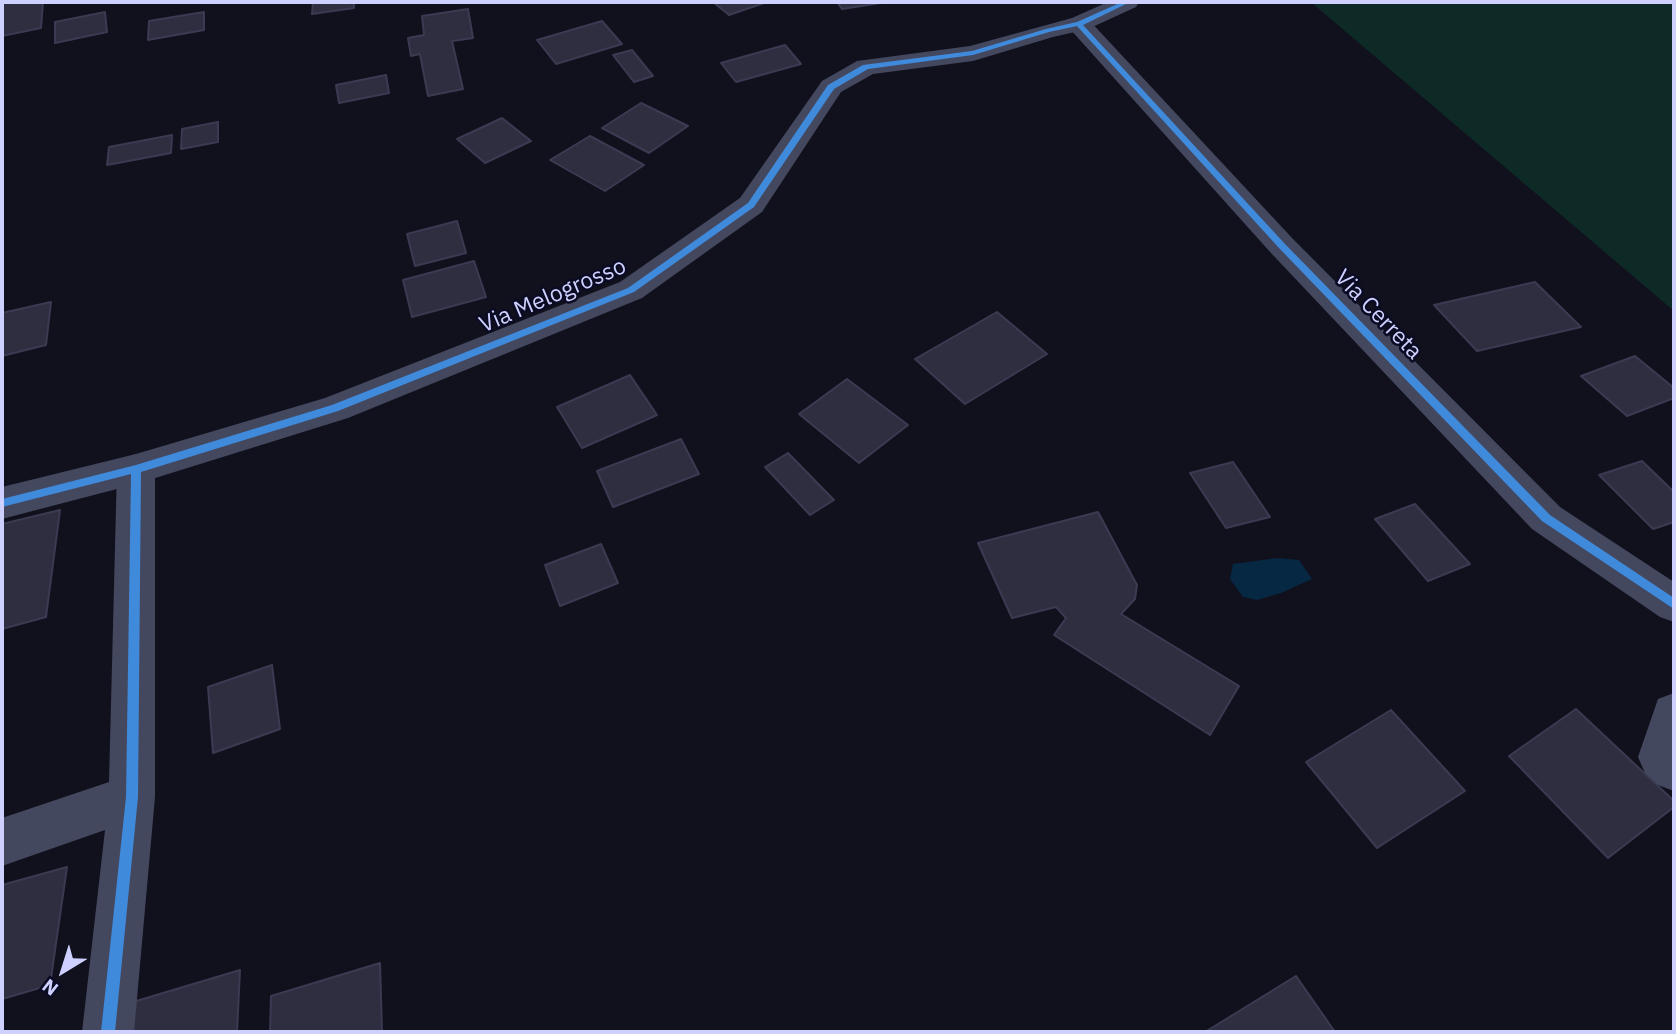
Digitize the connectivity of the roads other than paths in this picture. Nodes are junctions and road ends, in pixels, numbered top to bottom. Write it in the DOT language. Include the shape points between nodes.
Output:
graph roads {
  1 [pos="1127,2"];
  2 [pos="1080,24"];
  3 [pos="136,469"];
  4 [pos="2,503"];
  5 [pos="1674,604"];
  6 [pos="1674,714"];
  7 [pos="1674,769"];
  8 [pos="132,797"];
  9 [pos="2,842"];
  10 [pos="108,1032"];
  1 -- 2 [label="street, Via Melogrosso"];
  2 -- 3 [label="street, Via Melogrosso" via="973,53 866,67 831,87 751,205 631,290 335,408"];
  2 -- 5 [label="street, Via Cerreta" via="1282,246 1546,518"];
  3 -- 4 [label="street, Via Melogrosso"];
  3 -- 8 [label="street"];
  6 -- 7 [label="street" via="1661,757"];
  8 -- 9 [label="street"];
  8 -- 10 [label="street"];
}
